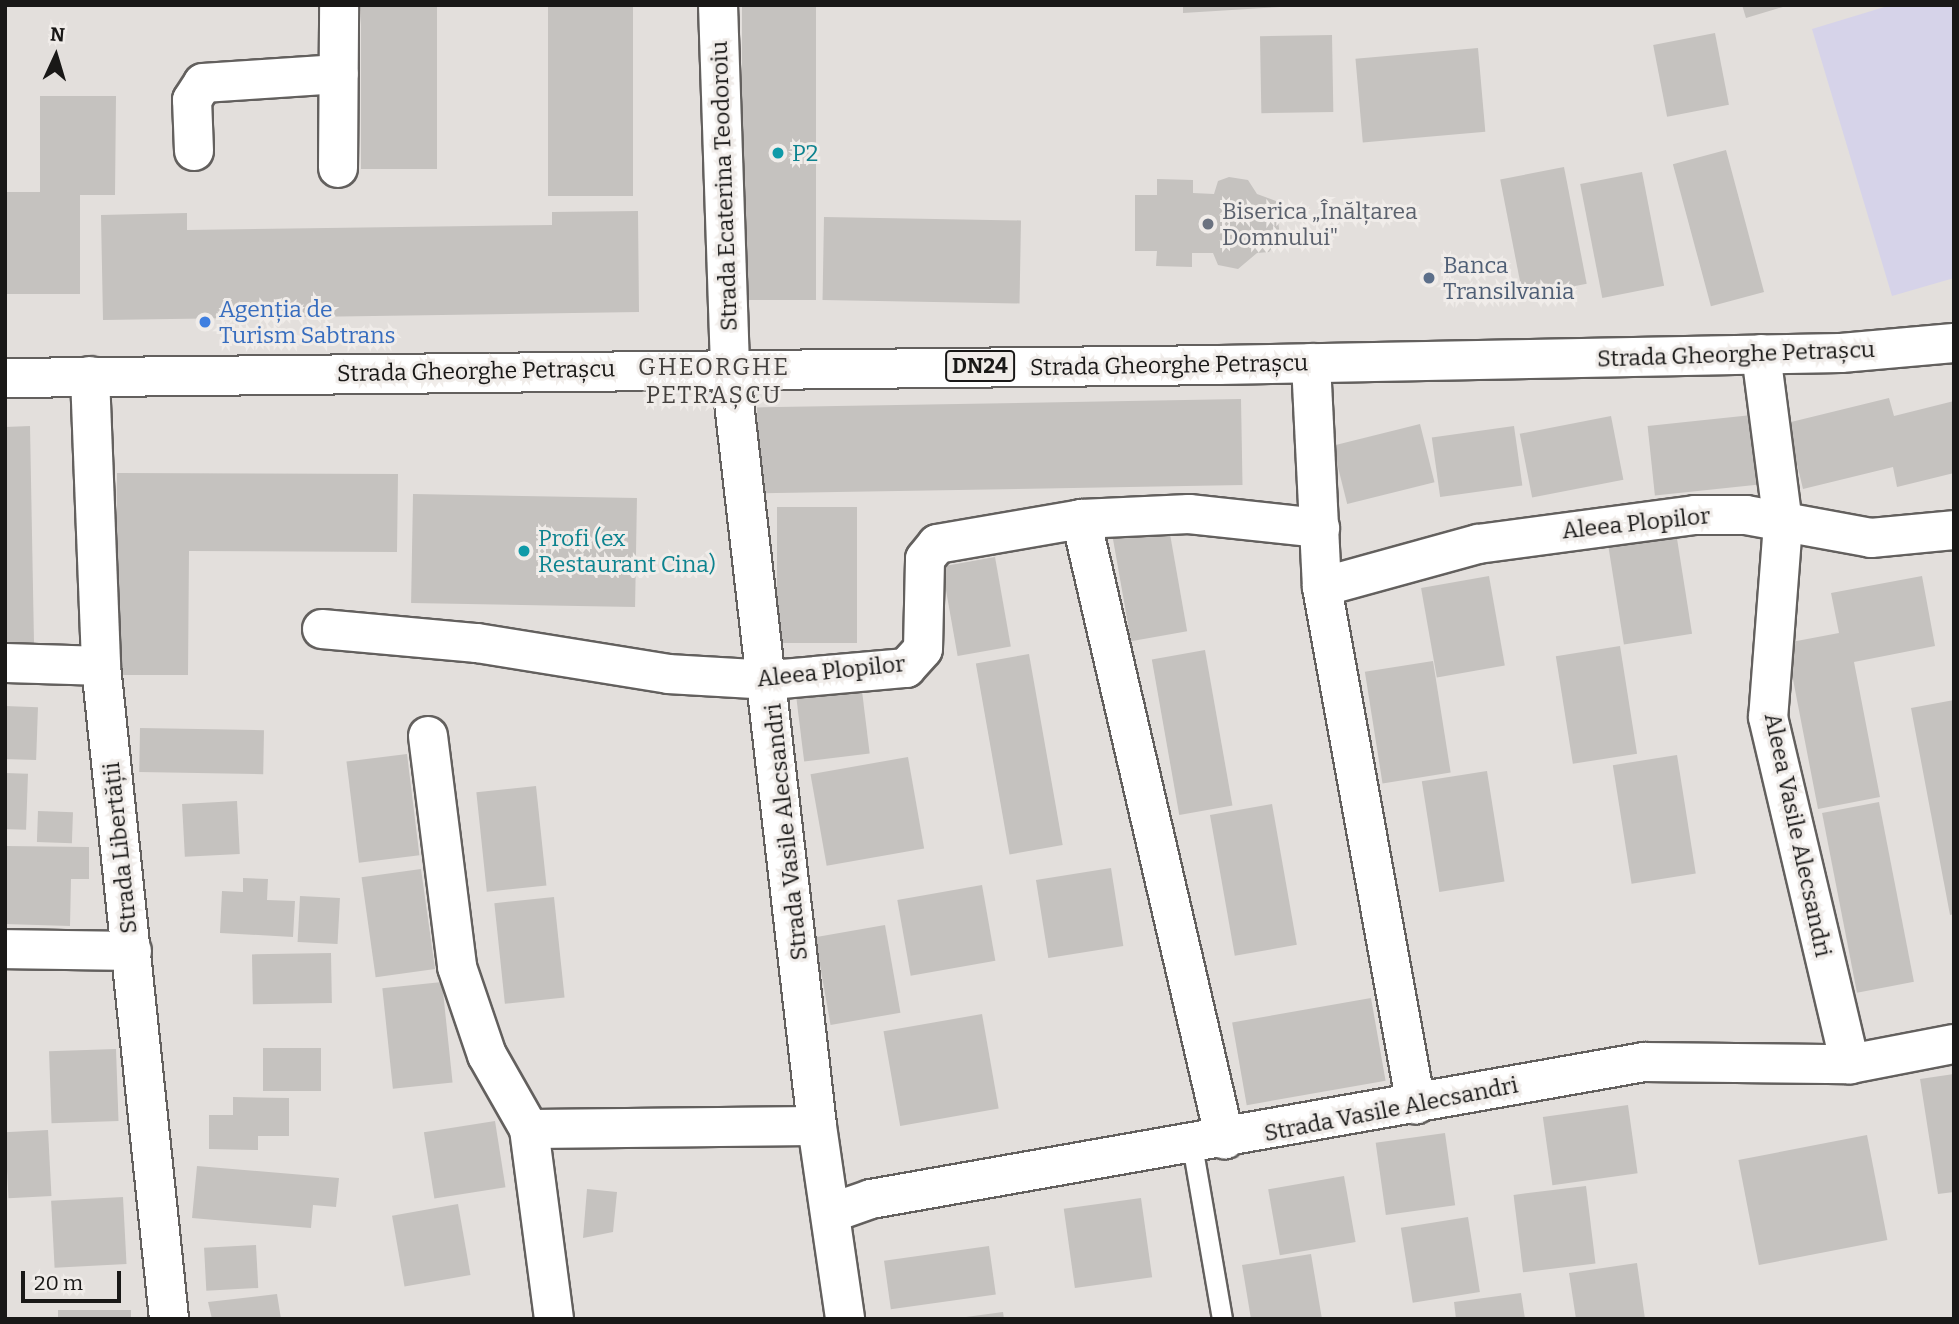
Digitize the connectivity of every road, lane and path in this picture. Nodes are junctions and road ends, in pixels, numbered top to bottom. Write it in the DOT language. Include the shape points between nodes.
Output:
graph roads {
  1 [pos="339,5"];
  2 [pos="718,5"];
  3 [pos="339,74"];
  4 [pos="194,151"];
  5 [pos="338,168"];
  6 [pos="1954,343"];
  7 [pos="1761,354"];
  8 [pos="1311,363"];
  9 [pos="730,368"];
  10 [pos="90,376"];
  11 [pos="5,377"];
  12 [pos="1081,519"];
  13 [pos="1783,524"];
  14 [pos="1320,528"];
  15 [pos="1954,530"];
  16 [pos="1322,587"];
  17 [pos="322,629"];
  18 [pos="5,663"];
  19 [pos="101,666"];
  20 [pos="771,680"];
  21 [pos="428,736"];
  22 [pos="5,948"];
  23 [pos="132,951"];
  24 [pos="1954,1044"];
  25 [pos="1850,1064"];
  26 [pos="1416,1105"];
  27 [pos="817,1126"];
  28 [pos="529,1129"];
  29 [pos="1208,1142"];
  30 [pos="831,1213"];
  31 [pos="169,1319"];
  32 [pos="554,1319"];
  33 [pos="845,1319"];
  34 [pos="1222,1319"];
  1 -- 3 [label="street"];
  2 -- 9 [label="street, Strada Ecaterina Teodoroiu"];
  3 -- 4 [label="street" via="203,83 192,100"];
  3 -- 5 [label="street"];
  6 -- 7 [label="street, Strada Gheorghe Petrașcu / DN24"];
  7 -- 8 [label="street, Strada Gheorghe Petrașcu / DN24"];
  7 -- 13 [label="street, Aleea Vasile Alecsandri"];
  8 -- 9 [label="street, Strada Gheorghe Petrașcu / DN24"];
  8 -- 14 [label="street"];
  9 -- 10 [label="street, Strada Gheorghe Petrașcu / DN24"];
  9 -- 20 [label="street, Strada Vasile Alecsandri"];
  10 -- 11 [label="street, Strada Gheorghe Petrașcu / DN24"];
  10 -- 19 [label="street, Strada Libertății"];
  12 -- 14 [label="street, Aleea Plopilor" via="1189,514"];
  12 -- 20 [label="street, Aleea Plopilor" via="937,544 925,559 923,649 906,668"];
  12 -- 29 [label="street"];
  13 -- 15 [label="street, Aleea Plopilor" via="1871,538"];
  13 -- 16 [label="street, Aleea Plopilor" via="1695,515 1581,527 1478,544"];
  13 -- 25 [label="street, Aleea Vasile Alecsandri" via="1769,717"];
  14 -- 16 [label="street"];
  16 -- 26 [label="street"];
  17 -- 20 [label="street, Aleea Plopilor" via="477,643 668,674"];
  18 -- 19 [label="street"];
  19 -- 23 [label="street, Strada Libertății"];
  20 -- 27 [label="street, Strada Vasile Alecsandri"];
  21 -- 28 [label="street" via="457,967 487,1055"];
  22 -- 23 [label="street"];
  23 -- 31 [label="street, Strada Libertății"];
  24 -- 25 [label="street, Strada Vasile Alecsandri"];
  25 -- 26 [label="street, Strada Vasile Alecsandri" via="1644,1062"];
  26 -- 29 [label="street, Strada Vasile Alecsandri"];
  27 -- 28 [label="street"];
  27 -- 30 [label="street, Strada Vasile Alecsandri"];
  28 -- 32 [label="street"];
  29 -- 30 [label="street, Strada Vasile Alecsandri" via="871,1199"];
  29 -- 34 [label="lane"];
  30 -- 33 [label="street, Strada Vasile Alecsandri"];
}
